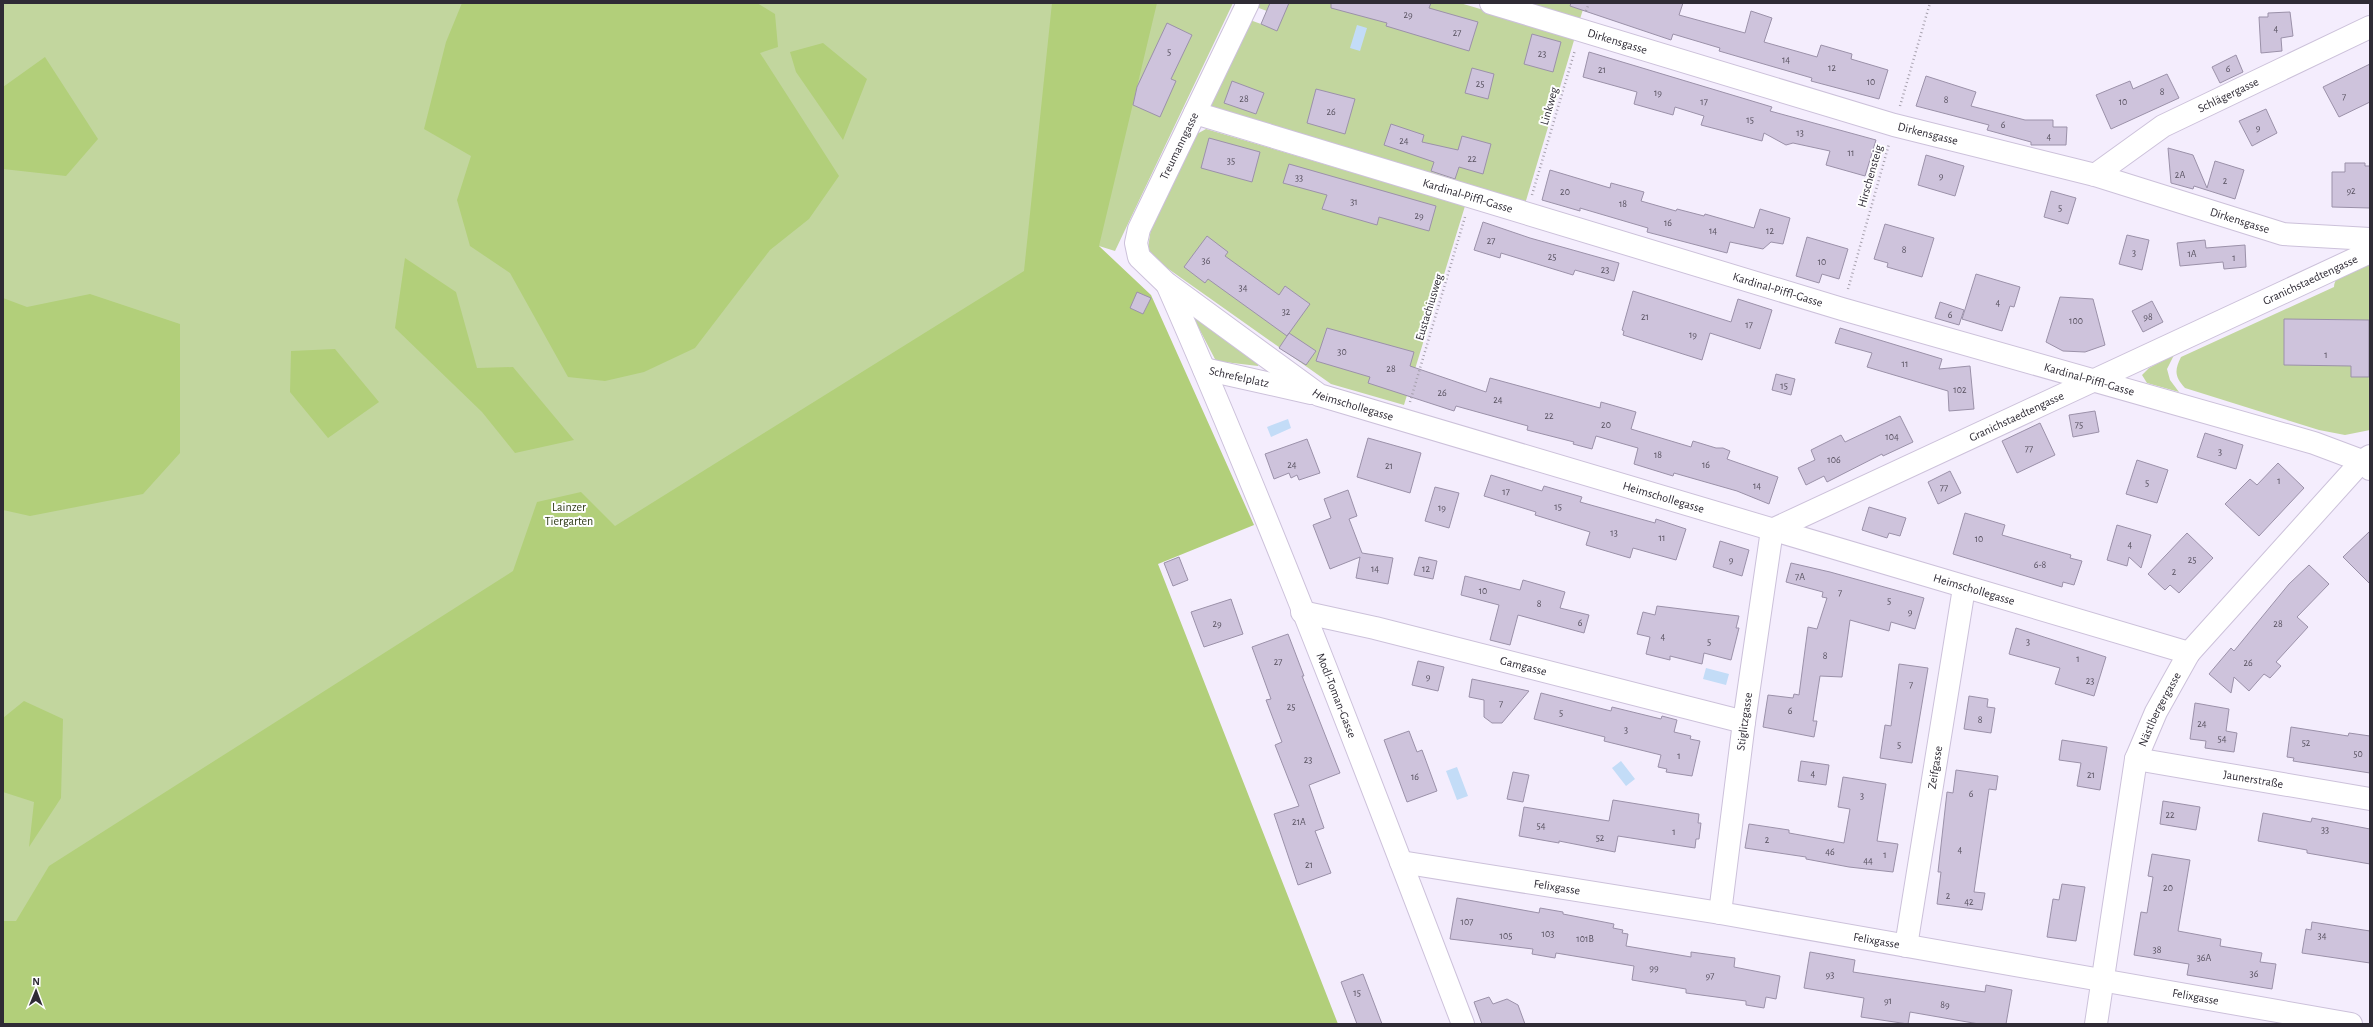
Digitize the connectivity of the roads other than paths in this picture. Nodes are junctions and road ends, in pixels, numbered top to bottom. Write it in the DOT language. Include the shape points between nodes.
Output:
graph roads {
  1 [pos="1248,3"];
  2 [pos="1491,3"];
  3 [pos="2370,28"];
  4 [pos="1195,113"];
  5 [pos="2095,175"];
  6 [pos="2370,239"];
  7 [pos="2370,252"];
  8 [pos="1166,283"];
  9 [pos="1204,369"];
  10 [pos="2091,380"];
  11 [pos="1319,395"];
  12 [pos="2367,462"];
  13 [pos="1772,530"];
  14 [pos="1964,588"];
  15 [pos="1302,612"];
  16 [pos="2189,653"];
  17 [pos="1744,722"];
  18 [pos="2136,759"];
  19 [pos="2370,799"];
  20 [pos="1401,862"];
  21 [pos="1720,913"];
  22 [pos="1906,946"];
  23 [pos="2102,979"];
  24 [pos="1463,1024"];
  25 [pos="2096,1024"];
  26 [pos="2351,1024"];
  1 -- 4 [label="street, Treumanngasse"];
  2 -- 5 [label="street, Dirkensgasse" via="1894,125"];
  3 -- 5 [label="street, Schlägergasse" via="2163,126"];
  4 -- 8 [label="street, Treumanngasse" via="1139,229 1136,243 1139,257"];
  4 -- 10 [label="street, Kardinal-Piffl-Gasse" via="1842,309"];
  5 -- 6 [label="street, Dirkensgasse" via="2283,234"];
  7 -- 10 [label="street, Granichstaedtengasse"];
  8 -- 9 [label="street, Schrefelplatz"];
  8 -- 11 [label="street, Heimschollegasse"];
  9 -- 11 [label="street, Schrefelplatz"];
  9 -- 15 [label="street, Modl-Toman-Gasse"];
  10 -- 12 [label="street, Kardinal-Piffl-Gasse" via="2314,443"];
  10 -- 13 [label="street, Granichstaedtengasse"];
  11 -- 13 [label="street, Heimschollegasse"];
  12 -- 16 [label="street, Nästlbergergasse"];
  13 -- 14 [label="street, Heimschollegasse"];
  13 -- 17 [label="street, Stiglitzgasse"];
  14 -- 16 [label="street, Heimschollegasse"];
  14 -- 22 [label="street, Zeifgasse"];
  15 -- 17 [label="street, Gamgasse"];
  15 -- 20 [label="street, Modl-Toman-Gasse"];
  16 -- 18 [label="street, Nästlbergergasse" via="2156,712"];
  17 -- 21 [label="street, Stiglitzgasse"];
  18 -- 19 [label="street, Jaunerstraße"];
  18 -- 23 [label="street, Nästlbergergasse"];
  20 -- 21 [label="street, Felixgasse"];
  20 -- 24 [label="street, Modl-Toman-Gasse"];
  21 -- 22 [label="street, Felixgasse"];
  22 -- 23 [label="street, Felixgasse"];
  23 -- 25 [label="street, Nästlbergergasse"];
  23 -- 26 [label="street, Felixgasse"];
}
